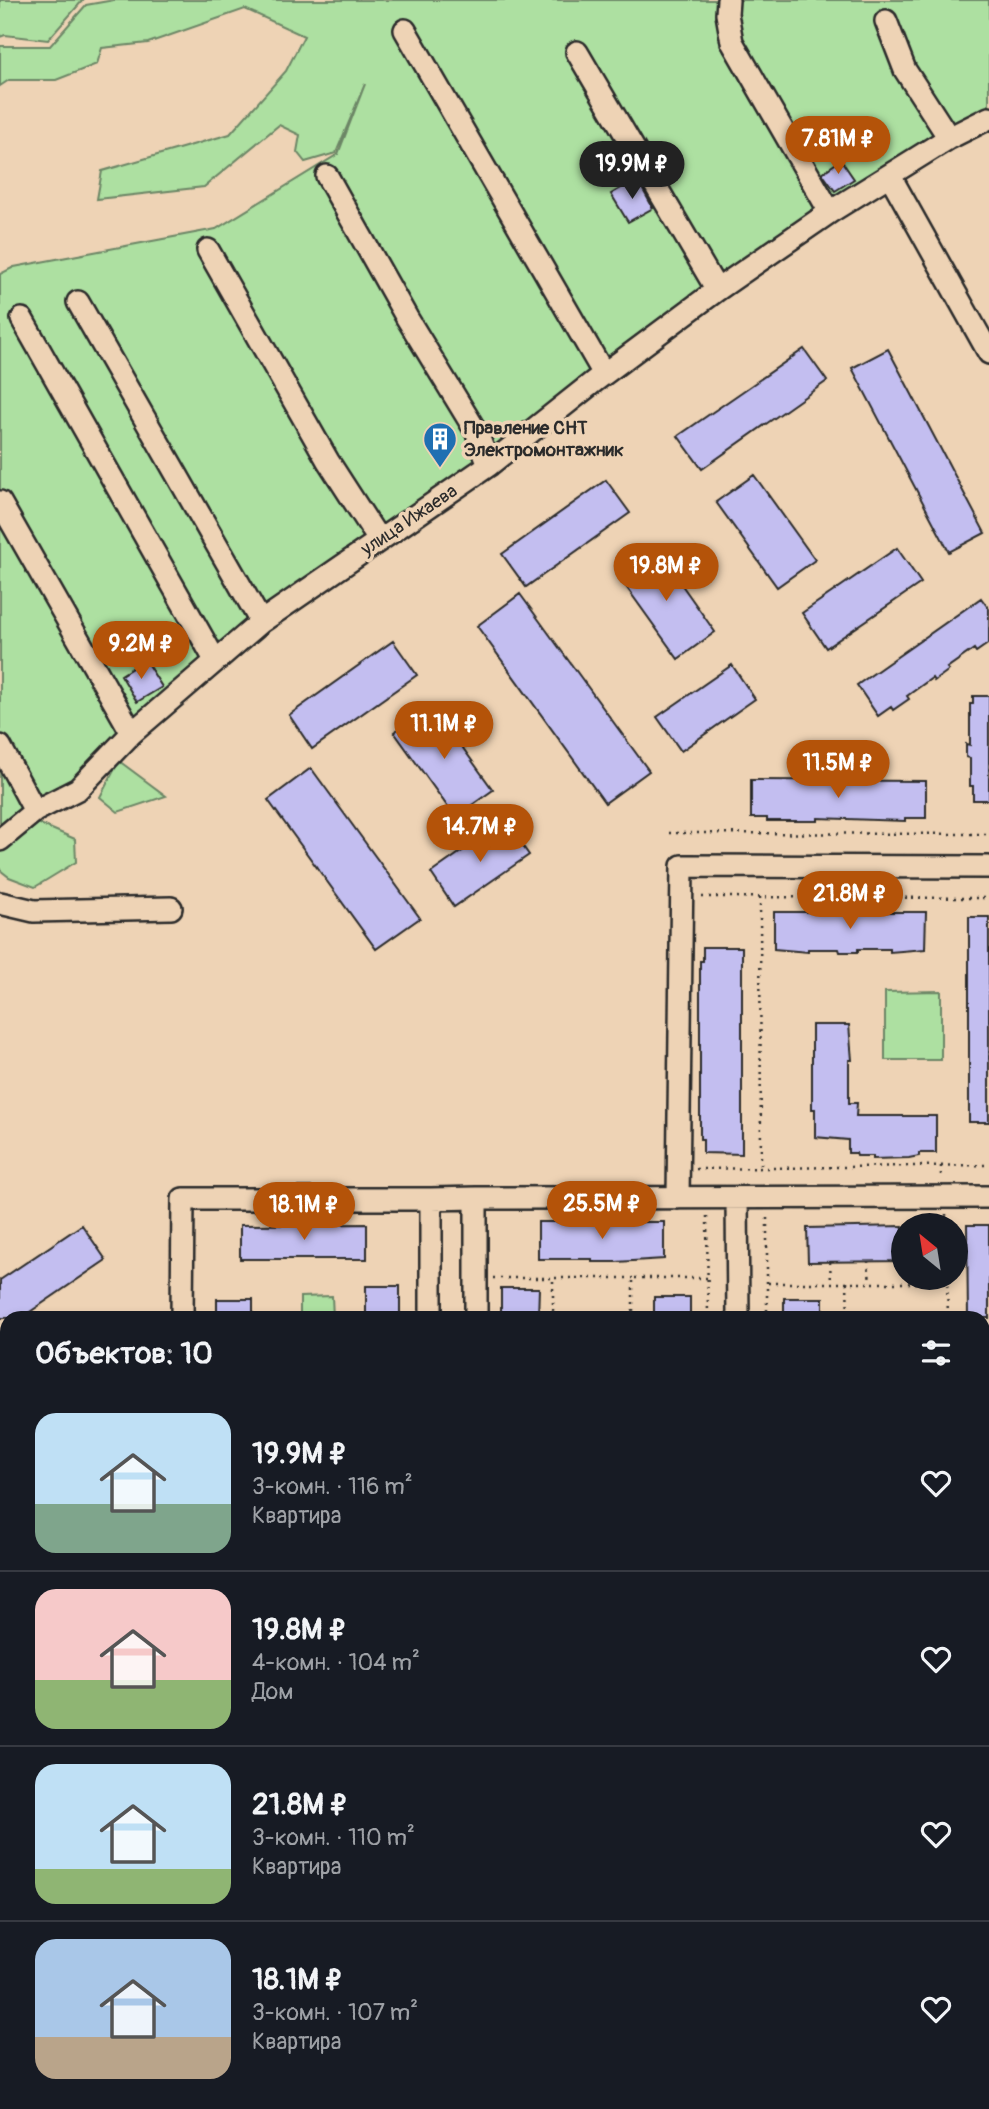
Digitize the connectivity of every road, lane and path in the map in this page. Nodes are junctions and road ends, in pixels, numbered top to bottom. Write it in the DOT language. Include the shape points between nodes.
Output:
graph roads {
  1 [pos="728,0"];
  2 [pos="886,21"];
  3 [pos="405,30"];
  4 [pos="577,52"];
  5 [pos="989,118"];
  6 [pos="949,138"];
  7 [pos="327,176"];
  8 [pos="837,208"];
  9 [pos="208,250"];
  10 [pos="717,290"];
  11 [pos="78,302"];
  12 [pos="22,319"];
  13 [pos="989,354"];
  14 [pos="604,374"];
  15 [pos="489,466"];
  16 [pos="0,502"];
  17 [pos="379,540"];
  18 [pos="261,622"];
  19 [pos="215,660"];
  20 [pos="132,733"];
  21 [pos="0,746"];
  22 [pos="35,811"];
  23 [pos="669,833"];
  24 [pos="989,834"];
  25 [pos="0,840"];
  26 [pos="989,867"];
  27 [pos="682,897"];
  28 [pos="760,897"];
  29 [pos="989,898"];
  30 [pos="0,903"];
  31 [pos="171,908"];
  32 [pos="989,1165"];
  33 [pos="679,1169"];
  34 [pos="761,1169"];
  35 [pos="989,1197"];
  36 [pos="476,1198"];
  37 [pos="678,1198"];
  38 [pos="707,1198"];
  39 [pos="737,1198"];
  40 [pos="431,1199"];
  41 [pos="767,1210"];
  42 [pos="868,1261"];
  43 [pos="830,1262"];
  44 [pos="476,1278"];
  45 [pos="553,1278"];
  46 [pos="633,1278"];
  47 [pos="708,1278"];
  48 [pos="891,1281"];
  49 [pos="831,1282"];
  50 [pos="847,1282"];
  51 [pos="870,1282"];
  52 [pos="768,1283"];
  53 [pos="947,1290"];
  54 [pos="182,1311"];
  55 [pos="431,1311"];
  56 [pos="476,1311"];
  57 [pos="553,1311"];
  58 [pos="633,1311"];
  59 [pos="708,1311"];
  60 [pos="738,1311"];
  61 [pos="767,1311"];
  62 [pos="848,1311"];
  63 [pos="948,1311"];
  1 -- 8 [label="street" via="733,42"];
  2 -- 6 [label="street" via="905,70"];
  3 -- 14 [label="street"];
  4 -- 10 [label="street"];
  5 -- 6 [label="street, улица Ижаева"];
  6 -- 8 [label="street, улица Ижаева"];
  7 -- 15 [label="street" via="477,433"];
  8 -- 10 [label="street, улица Ижаева"];
  8 -- 13 [label="street" via="866,204 896,187"];
  9 -- 17 [label="street" via="328,461"];
  10 -- 14 [label="street, улица Ижаева"];
  11 -- 18 [label="street"];
  12 -- 19 [label="street"];
  14 -- 15 [label="street, улица Ижаева"];
  15 -- 17 [label="street, улица Ижаева"];
  16 -- 20 [label="street"];
  17 -- 18 [label="street, улица Ижаева"];
  18 -- 19 [label="street, улица Ижаева"];
  19 -- 20 [label="street, улица Ижаева"];
  20 -- 22 [label="street, улица Ижаева" via="78,789"];
  21 -- 22 [label="street"];
  22 -- 25 [label="street, улица Ижаева"];
  23 -- 24 [label="path"];
  26 -- 27 [label="street" via="682,866"];
  27 -- 28 [label="path"];
  27 -- 33 [label="street"];
  28 -- 29 [label="path"];
  28 -- 34 [label="path"];
  30 -- 31 [label="street" via="34,911"];
  32 -- 34 [label="path"];
  33 -- 34 [label="path"];
  33 -- 37 [label="street"];
  35 -- 39 [label="street"];
  36 -- 37 [label="street"];
  36 -- 40 [label="street"];
  36 -- 44 [label="street"];
  37 -- 38 [label="street"];
  38 -- 39 [label="street"];
  38 -- 47 [label="path"];
  39 -- 60 [label="street"];
  40 -- 54 [label="street" via="183,1199"];
  40 -- 55 [label="street"];
  41 -- 52 [label="path"];
  42 -- 51 [label="path"];
  43 -- 49 [label="path"];
  44 -- 45 [label="path"];
  44 -- 56 [label="street"];
  45 -- 46 [label="path"];
  45 -- 57 [label="path"];
  46 -- 47 [label="path"];
  46 -- 58 [label="path"];
  47 -- 59 [label="path"];
  48 -- 51 [label="path"];
  49 -- 50 [label="path"];
  49 -- 52 [label="path"];
  50 -- 51 [label="path"];
  50 -- 62 [label="path"];
  52 -- 61 [label="path"];
  53 -- 63 [label="path"];
}
